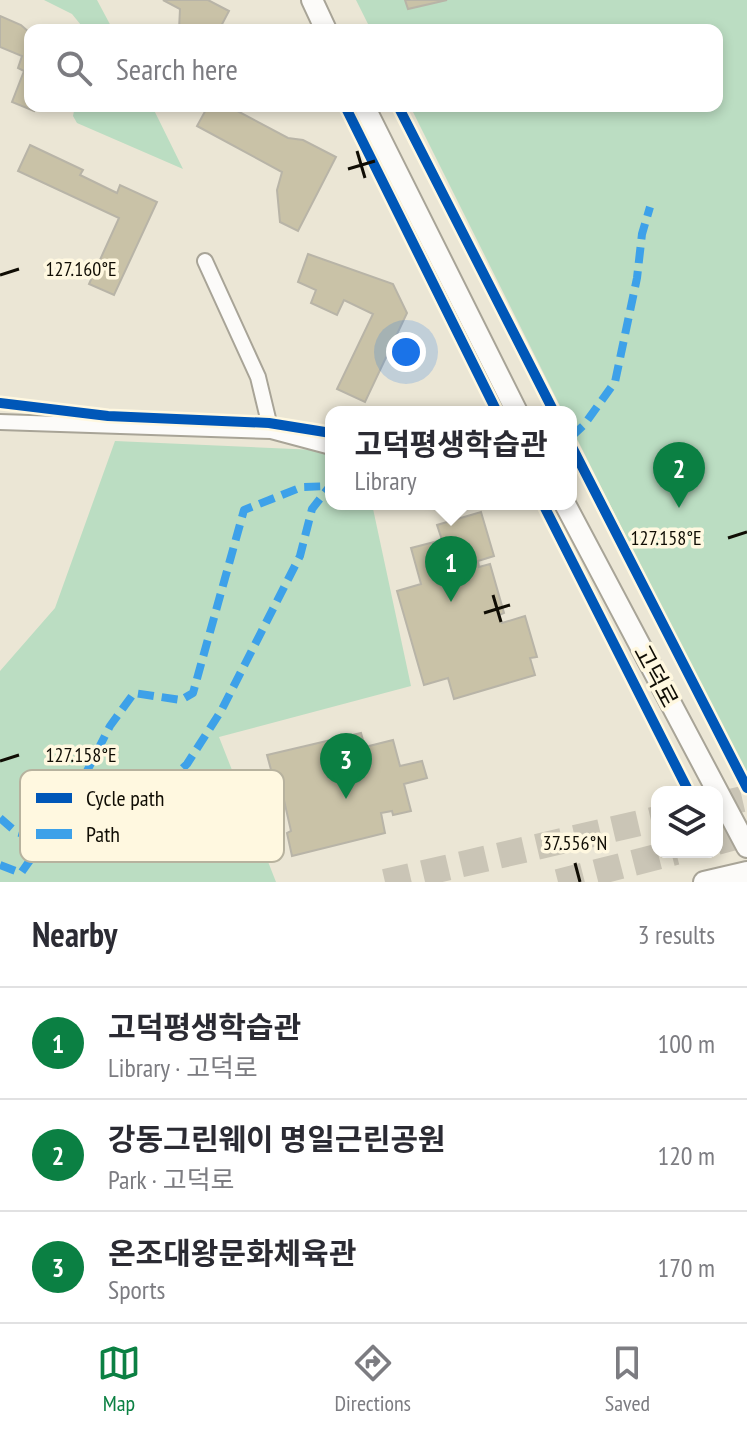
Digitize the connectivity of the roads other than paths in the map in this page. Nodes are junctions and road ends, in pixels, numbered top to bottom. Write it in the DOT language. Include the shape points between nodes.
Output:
graph roads {
  1 [pos="312,0"];
  2 [pos="323,24"];
  3 [pos="367,112"];
  4 [pos="205,261"];
  5 [pos="514,406"];
  6 [pos="0,422"];
  7 [pos="271,431"];
  8 [pos="325,445"];
  9 [pos="568,510"];
  10 [pos="747,847"];
  11 [pos="747,872"];
  12 [pos="704,882"];
  1 -- 2 [label="main road"];
  3 -- 5 [label="main road"];
  4 -- 7 [label="street" via="258,377"];
  6 -- 7 [label="street"];
  7 -- 8 [label="street"];
  9 -- 10 [label="main road, 고덕로"];
  11 -- 12 [label="main road"];
}
